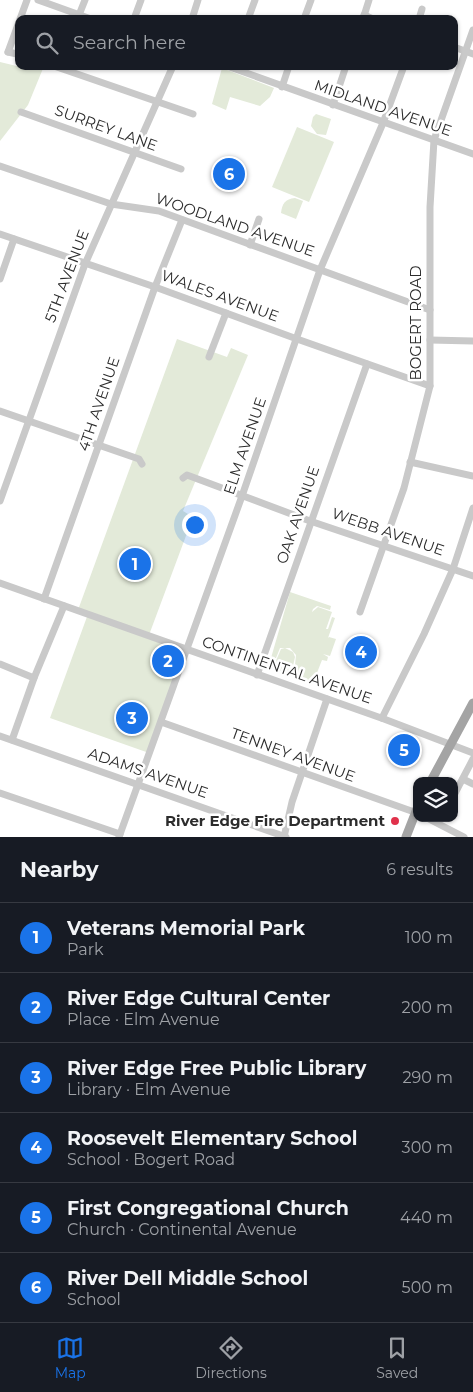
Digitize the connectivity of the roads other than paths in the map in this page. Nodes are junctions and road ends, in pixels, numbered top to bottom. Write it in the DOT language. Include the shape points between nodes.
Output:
graph roads {
  1 [pos="27,0"];
  2 [pos="38,0"];
  3 [pos="85,0"];
  4 [pos="141,0"];
  5 [pos="198,0"];
  6 [pos="255,0"];
  7 [pos="310,0"];
  8 [pos="369,0"];
  9 [pos="422,9"];
  10 [pos="21,15"];
  11 [pos="80,15"];
  12 [pos="135,15"];
  13 [pos="193,15"];
  14 [pos="249,15"];
  15 [pos="305,15"];
  16 [pos="364,15"];
  17 [pos="420,15"];
  18 [pos="473,30"];
  19 [pos="15,33"];
  20 [pos="458,48"];
  21 [pos="465,51"];
  22 [pos="8,52"];
  23 [pos="0,53"];
  24 [pos="15,54"];
  25 [pos="473,54"];
  26 [pos="66,70"];
  27 [pos="171,70"];
  28 [pos="238,70"];
  29 [pos="287,70"];
  30 [pos="345,70"];
  31 [pos="403,70"];
  32 [pos="282,87"];
  33 [pos="157,101"];
  34 [pos="333,105"];
  35 [pos="21,112"];
  36 [pos="193,114"];
  37 [pos="383,123"];
  38 [pos="434,140"];
  39 [pos="134,152"];
  40 [pos="473,154"];
  41 [pos="0,166"];
  42 [pos="181,169"];
  43 [pos="111,204"];
  44 [pos="260,219"];
  45 [pos="182,220"];
  46 [pos="0,234"];
  47 [pos="14,240"];
  48 [pos="250,245"];
  49 [pos="84,264"];
  50 [pos="320,270"];
  51 [pos="0,279"];
  52 [pos="155,287"];
  53 [pos="430,310"];
  54 [pos="226,313"];
  55 [pos="297,339"];
  56 [pos="430,340"];
  57 [pos="473,340"];
  58 [pos="209,357"];
  59 [pos="367,364"];
  60 [pos="430,386"];
  61 [pos="0,411"];
  62 [pos="29,421"];
  63 [pos="99,446"];
  64 [pos="410,462"];
  65 [pos="142,464"];
  66 [pos="473,476"];
  67 [pos="183,478"];
  68 [pos="242,496"];
  69 [pos="0,501"];
  70 [pos="473,508"];
  71 [pos="310,521"];
  72 [pos="384,545"];
  73 [pos="454,569"];
  74 [pos="473,576"];
  75 [pos="0,583"];
  76 [pos="44,599"];
  77 [pos="64,606"];
  78 [pos="360,612"];
  79 [pos="186,649"];
  80 [pos="0,664"];
  81 [pos="257,675"];
  82 [pos="34,678"];
  83 [pos="327,700"];
  84 [pos="473,703"];
  85 [pos="382,718"];
  86 [pos="161,722"];
  87 [pos="0,736"];
  88 [pos="12,740"];
  89 [pos="452,744"];
  90 [pos="473,754"];
  91 [pos="473,759"];
  92 [pos="302,772"];
  93 [pos="433,777"];
  94 [pos="463,779"];
  95 [pos="473,784"];
  96 [pos="138,785"];
  97 [pos="458,788"];
  98 [pos="0,793"];
  99 [pos="413,810"];
  100 [pos="413,819"];
  101 [pos="435,822"];
  102 [pos="121,836"];
  103 [pos="284,837"];
  104 [pos="406,837"];
  105 [pos="464,837"];
  1 -- 10 [label="street"];
  2 -- 11 [label="street"];
  3 -- 11 [label="street"];
  4 -- 12 [label="street"];
  5 -- 13 [label="street"];
  6 -- 14 [label="street"];
  7 -- 15 [label="street"];
  8 -- 16 [label="street"];
  9 -- 17 [label="street"];
  18 -- 21 [label="street, BOGERT ROAD"];
  19 -- 22 [label="street"];
  20 -- 21 [label="street"];
  21 -- 25 [label="street"];
  21 -- 38 [label="street, BOGERT ROAD"];
  22 -- 23 [label="street" via="7,56"];
  22 -- 24 [label="street"];
  26 -- 33 [label="street"];
  27 -- 33 [label="street, 5TH AVENUE"];
  28 -- 32 [label="street, MIDLAND AVENUE"];
  29 -- 32 [label="street"];
  30 -- 34 [label="street"];
  31 -- 37 [label="street, ELM AVENUE"];
  32 -- 34 [label="street, MIDLAND AVENUE"];
  33 -- 36 [label="street"];
  33 -- 39 [label="street, 5TH AVENUE"];
  34 -- 37 [label="street, MIDLAND AVENUE"];
  35 -- 39 [label="street, SURREY LANE"];
  37 -- 38 [label="street, MIDLAND AVENUE"];
  37 -- 50 [label="street, ELM AVENUE"];
  38 -- 40 [label="street, MIDLAND AVENUE"];
  38 -- 53 [label="street, BOGERT ROAD"];
  39 -- 42 [label="street, SURREY LANE"];
  39 -- 43 [label="street, 5TH AVENUE"];
  41 -- 43 [label="street, WOODLAND AVENUE"];
  43 -- 45 [label="street, WOODLAND AVENUE" via="153,210"];
  43 -- 49 [label="street, 5TH AVENUE"];
  44 -- 48 [label="street"];
  45 -- 48 [label="street, WOODLAND AVENUE"];
  45 -- 52 [label="street, 4TH AVENUE"];
  46 -- 47 [label="street, WALES AVENUE"];
  47 -- 49 [label="street, WALES AVENUE"];
  47 -- 51 [label="street"];
  48 -- 50 [label="street, WOODLAND AVENUE"];
  49 -- 52 [label="street, WALES AVENUE"];
  49 -- 62 [label="street, 5TH AVENUE"];
  50 -- 53 [label="street, WOODLAND AVENUE"];
  50 -- 55 [label="street, ELM AVENUE"];
  52 -- 54 [label="street, WALES AVENUE"];
  52 -- 63 [label="street, 4TH AVENUE"];
  53 -- 56 [label="street, BOGERT ROAD"];
  54 -- 55 [label="street, WALES AVENUE"];
  54 -- 58 [label="street"];
  55 -- 59 [label="street, WALES AVENUE"];
  55 -- 68 [label="street, ELM AVENUE"];
  56 -- 57 [label="street"];
  56 -- 60 [label="street, BOGERT ROAD"];
  59 -- 60 [label="street, WALES AVENUE"];
  59 -- 71 [label="street, OAK AVENUE"];
  60 -- 64 [label="street, BOGERT ROAD"];
  61 -- 62 [label="street"];
  62 -- 63 [label="street"];
  62 -- 69 [label="street, 5TH AVENUE"];
  63 -- 65 [label="street" via="139,459"];
  63 -- 76 [label="street, 4TH AVENUE"];
  64 -- 66 [label="street"];
  64 -- 72 [label="street, BOGERT ROAD"];
  67 -- 68 [label="street, WEBB AVENUE" via="187,475"];
  68 -- 71 [label="street, WEBB AVENUE"];
  68 -- 79 [label="street, ELM AVENUE"];
  70 -- 73 [label="street"];
  71 -- 72 [label="street, WEBB AVENUE"];
  71 -- 81 [label="street, OAK AVENUE"];
  72 -- 73 [label="street, WEBB AVENUE"];
  72 -- 78 [label="street, BOGERT ROAD"];
  73 -- 74 [label="street, WEBB AVENUE"];
  73 -- 85 [label="street"];
  75 -- 76 [label="street, CONTINENTAL AVENUE"];
  76 -- 77 [label="street, CONTINENTAL AVENUE"];
  77 -- 79 [label="street, CONTINENTAL AVENUE"];
  77 -- 82 [label="street"];
  79 -- 81 [label="street, CONTINENTAL AVENUE"];
  79 -- 86 [label="street, ELM AVENUE"];
  80 -- 82 [label="street"];
  81 -- 83 [label="street, CONTINENTAL AVENUE"];
  82 -- 88 [label="street"];
  83 -- 85 [label="street, CONTINENTAL AVENUE"];
  83 -- 92 [label="street"];
  84 -- 89 [label="main road"];
  85 -- 89 [label="street, CONTINENTAL AVENUE"];
  86 -- 92 [label="street, TENNEY AVENUE"];
  86 -- 96 [label="street, ELM AVENUE"];
  87 -- 88 [label="street, ADAMS AVENUE"];
  88 -- 96 [label="street, ADAMS AVENUE"];
  89 -- 90 [label="street, CONTINENTAL AVENUE"];
  89 -- 93 [label="main road"];
  91 -- 94 [label="street"];
  92 -- 99 [label="street, TENNEY AVENUE"];
  92 -- 103 [label="street"];
  94 -- 95 [label="street"];
  94 -- 97 [label="street"];
  96 -- 102 [label="street, ELM AVENUE"];
  96 -- 103 [label="street, ADAMS AVENUE"];
  98 -- 102 [label="street"];
  100 -- 104 [label="main road"];
  101 -- 105 [label="street"];
}
